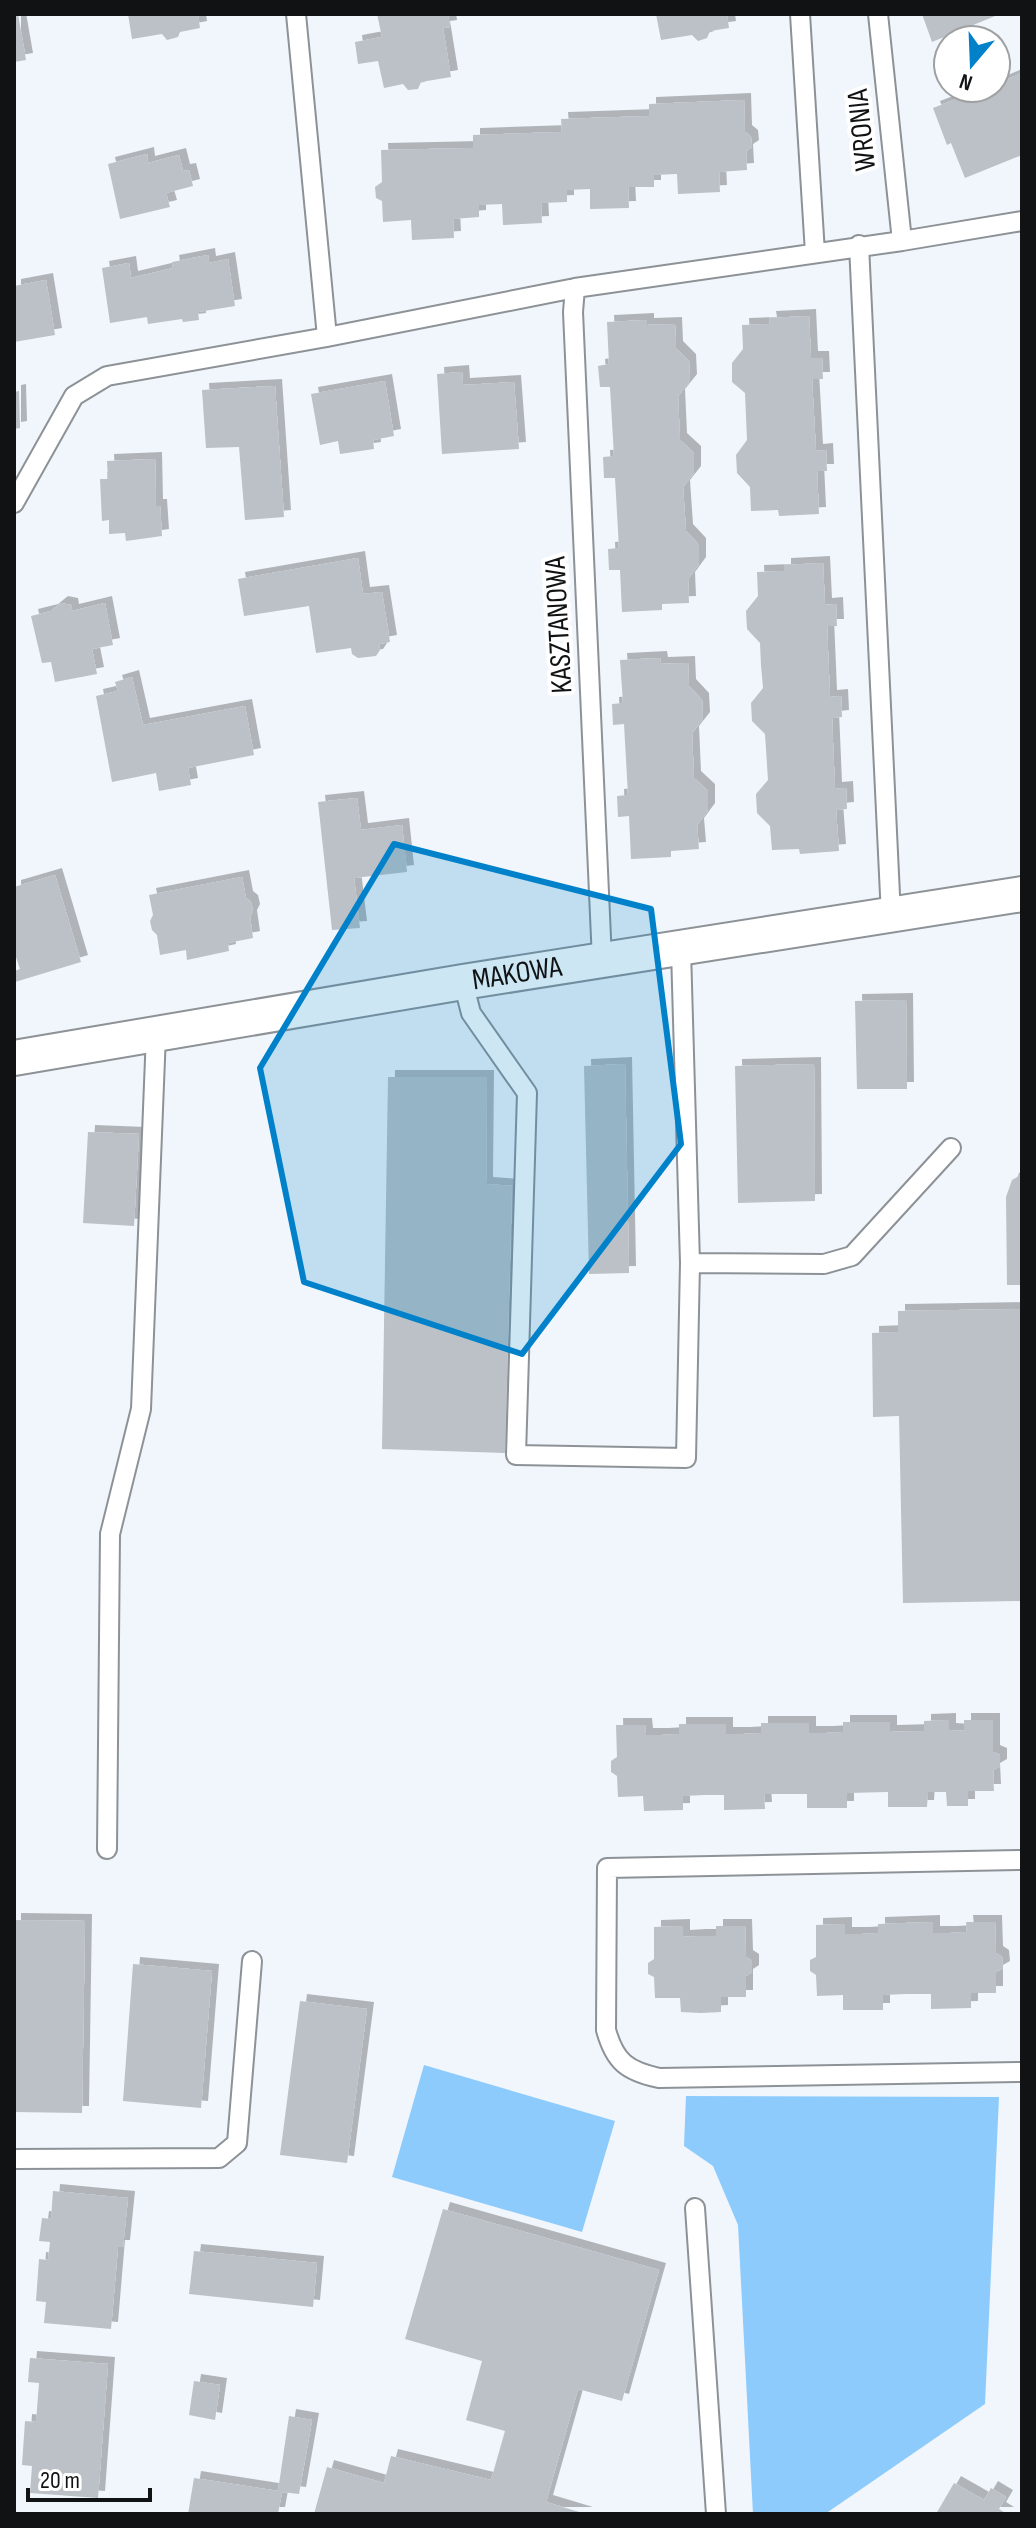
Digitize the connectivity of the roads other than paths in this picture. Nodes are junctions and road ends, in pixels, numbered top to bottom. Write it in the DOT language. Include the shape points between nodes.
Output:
graph roads {
  1 [pos="296,14"];
  2 [pos="800,14"];
  3 [pos="878,14"];
  4 [pos="1022,221"];
  5 [pos="902,241"];
  6 [pos="859,245"];
  7 [pos="815,253"];
  8 [pos="575,288"];
  9 [pos="327,337"];
  10 [pos="14,503"];
  11 [pos="1022,894"];
  12 [pos="891,916"];
  13 [pos="681,950"];
  14 [pos="602,960"];
  15 [pos="463,982"];
  16 [pos="156,1034"];
  17 [pos="14,1058"];
  18 [pos="951,1148"];
  19 [pos="690,1263"];
  20 [pos="107,1849"];
  21 [pos="1022,1860"];
  22 [pos="252,1961"];
  23 [pos="1022,2072"];
  24 [pos="14,2159"];
  25 [pos="695,2208"];
  26 [pos="716,2514"];
  1 -- 9 [label="lane"];
  2 -- 7 [label="lane"];
  3 -- 5 [label="lane, WRONIA"];
  4 -- 5 [label="lane"];
  5 -- 6 [label="lane"];
  6 -- 7 [label="lane"];
  6 -- 12 [label="lane"];
  7 -- 8 [label="lane"];
  8 -- 9 [label="lane"];
  8 -- 14 [label="lane, KASZTANOWA"];
  9 -- 10 [label="lane" via="107,376 74,396"];
  11 -- 12 [label="street, MAKOWA"];
  12 -- 13 [label="street, MAKOWA"];
  13 -- 14 [label="street, MAKOWA"];
  13 -- 19 [label="lane"];
  14 -- 15 [label="street, MAKOWA"];
  15 -- 16 [label="street, MAKOWA"];
  15 -- 19 [label="lane" via="471,1013 527,1093 516,1455 686,1458"];
  16 -- 17 [label="street, MAKOWA"];
  16 -- 20 [label="lane" via="141,1409 110,1534"];
  18 -- 19 [label="lane" via="852,1256 824,1264"];
  21 -- 23 [label="lane" via="607,1868 606,2030 622,2063 659,2078"];
  22 -- 24 [label="lane" via="237,2143 219,2158"];
  25 -- 26 [label="lane"];
}
